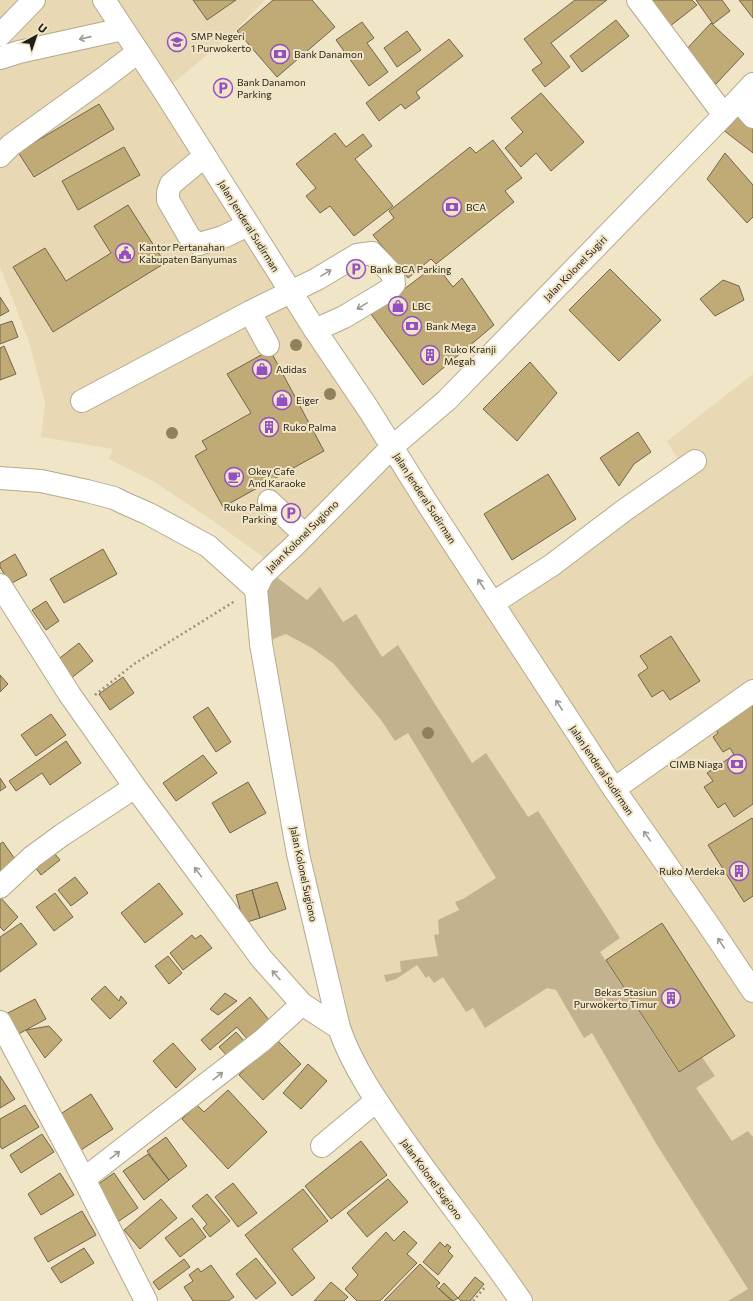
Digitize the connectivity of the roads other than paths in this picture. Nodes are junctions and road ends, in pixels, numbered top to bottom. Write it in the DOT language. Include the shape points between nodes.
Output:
graph roads {
  1 [pos="34,0"];
  2 [pos="104,0"];
  3 [pos="638,0"];
  4 [pos="123,29"];
  5 [pos="0,35"];
  6 [pos="138,52"];
  7 [pos="0,58"];
  8 [pos="753,84"];
  9 [pos="731,108"];
  10 [pos="753,117"];
  11 [pos="0,156"];
  12 [pos="205,156"];
  13 [pos="248,225"];
  14 [pos="291,292"];
  15 [pos="250,312"];
  16 [pos="315,330"];
  17 [pos="268,345"];
  18 [pos="82,401"];
  19 [pos="392,447"];
  20 [pos="695,461"];
  21 [pos="0,478"];
  22 [pos="269,501"];
  23 [pos="304,535"];
  24 [pos="0,585"];
  25 [pos="256,589"];
  26 [pos="493,603"];
  27 [pos="753,691"];
  28 [pos="135,787"];
  29 [pos="614,789"];
  30 [pos="0,887"];
  31 [pos="750,978"];
  32 [pos="302,1004"];
  33 [pos="0,1022"];
  34 [pos="340,1028"];
  35 [pos="376,1101"];
  36 [pos="322,1146"];
  37 [pos="84,1179"];
  38 [pos="146,1301"];
  39 [pos="521,1301"];
  1 -- 5 [label="street"];
  2 -- 4 [label="street, Jalan Jenderal Sudirman"];
  3 -- 9 [label="street"];
  4 -- 6 [label="street, Jalan Jenderal Sudirman"];
  4 -- 7 [label="street, one-way"];
  6 -- 11 [label="street" via="11,145"];
  6 -- 12 [label="street, Jalan Jenderal Sudirman"];
  8 -- 9 [label="street, Jalan Kolonel Sugiri"];
  9 -- 10 [label="street"];
  9 -- 19 [label="street, Jalan Kolonel Sugiri" via="447,400"];
  12 -- 13 [label="street, Jalan Jenderal Sudirman"];
  12 -- 13 [label="street" via="171,184 168,192 168,200 190,238 199,244 223,237"];
  13 -- 14 [label="street, Jalan Jenderal Sudirman"];
  14 -- 15 [label="street"];
  14 -- 16 [label="street, Jalan Jenderal Sudirman"];
  14 -- 16 [label="street, one-way" via="357,255 372,253 393,275 394,284 389,290 344,317"];
  15 -- 17 [label="street"];
  15 -- 18 [label="street"];
  16 -- 19 [label="street, Jalan Jenderal Sudirman"];
  19 -- 23 [label="street, Jalan Kolonel Sugiono"];
  26 -- 19 [label="street, Jalan Jenderal Sudirman, one-way"];
  20 -- 26 [label="street" via="552,565"];
  21 -- 25 [label="street" via="41,481 114,498 208,546"];
  22 -- 23 [label="street"];
  23 -- 25 [label="street, Jalan Kolonel Sugiono" via="263,575"];
  24 -- 28 [label="street" via="79,708"];
  25 -- 34 [label="street, Jalan Kolonel Sugiono" via="261,644 298,854"];
  29 -- 26 [label="street, Jalan Jenderal Sudirman, one-way"];
  27 -- 29 [label="street"];
  28 -- 30 [label="street" via="32,857"];
  32 -- 28 [label="street, one-way" via="261,958"];
  31 -- 29 [label="street, Jalan Jenderal Sudirman, one-way" via="708,924"];
  32 -- 34 [label="street"];
  37 -- 32 [label="street, one-way" via="263,1040"];
  33 -- 37 [label="street"];
  34 -- 35 [label="street, Jalan Kolonel Sugiono" via="349,1052"];
  35 -- 36 [label="street"];
  35 -- 39 [label="street, Jalan Kolonel Sugiono"];
  37 -- 38 [label="street"];
}
